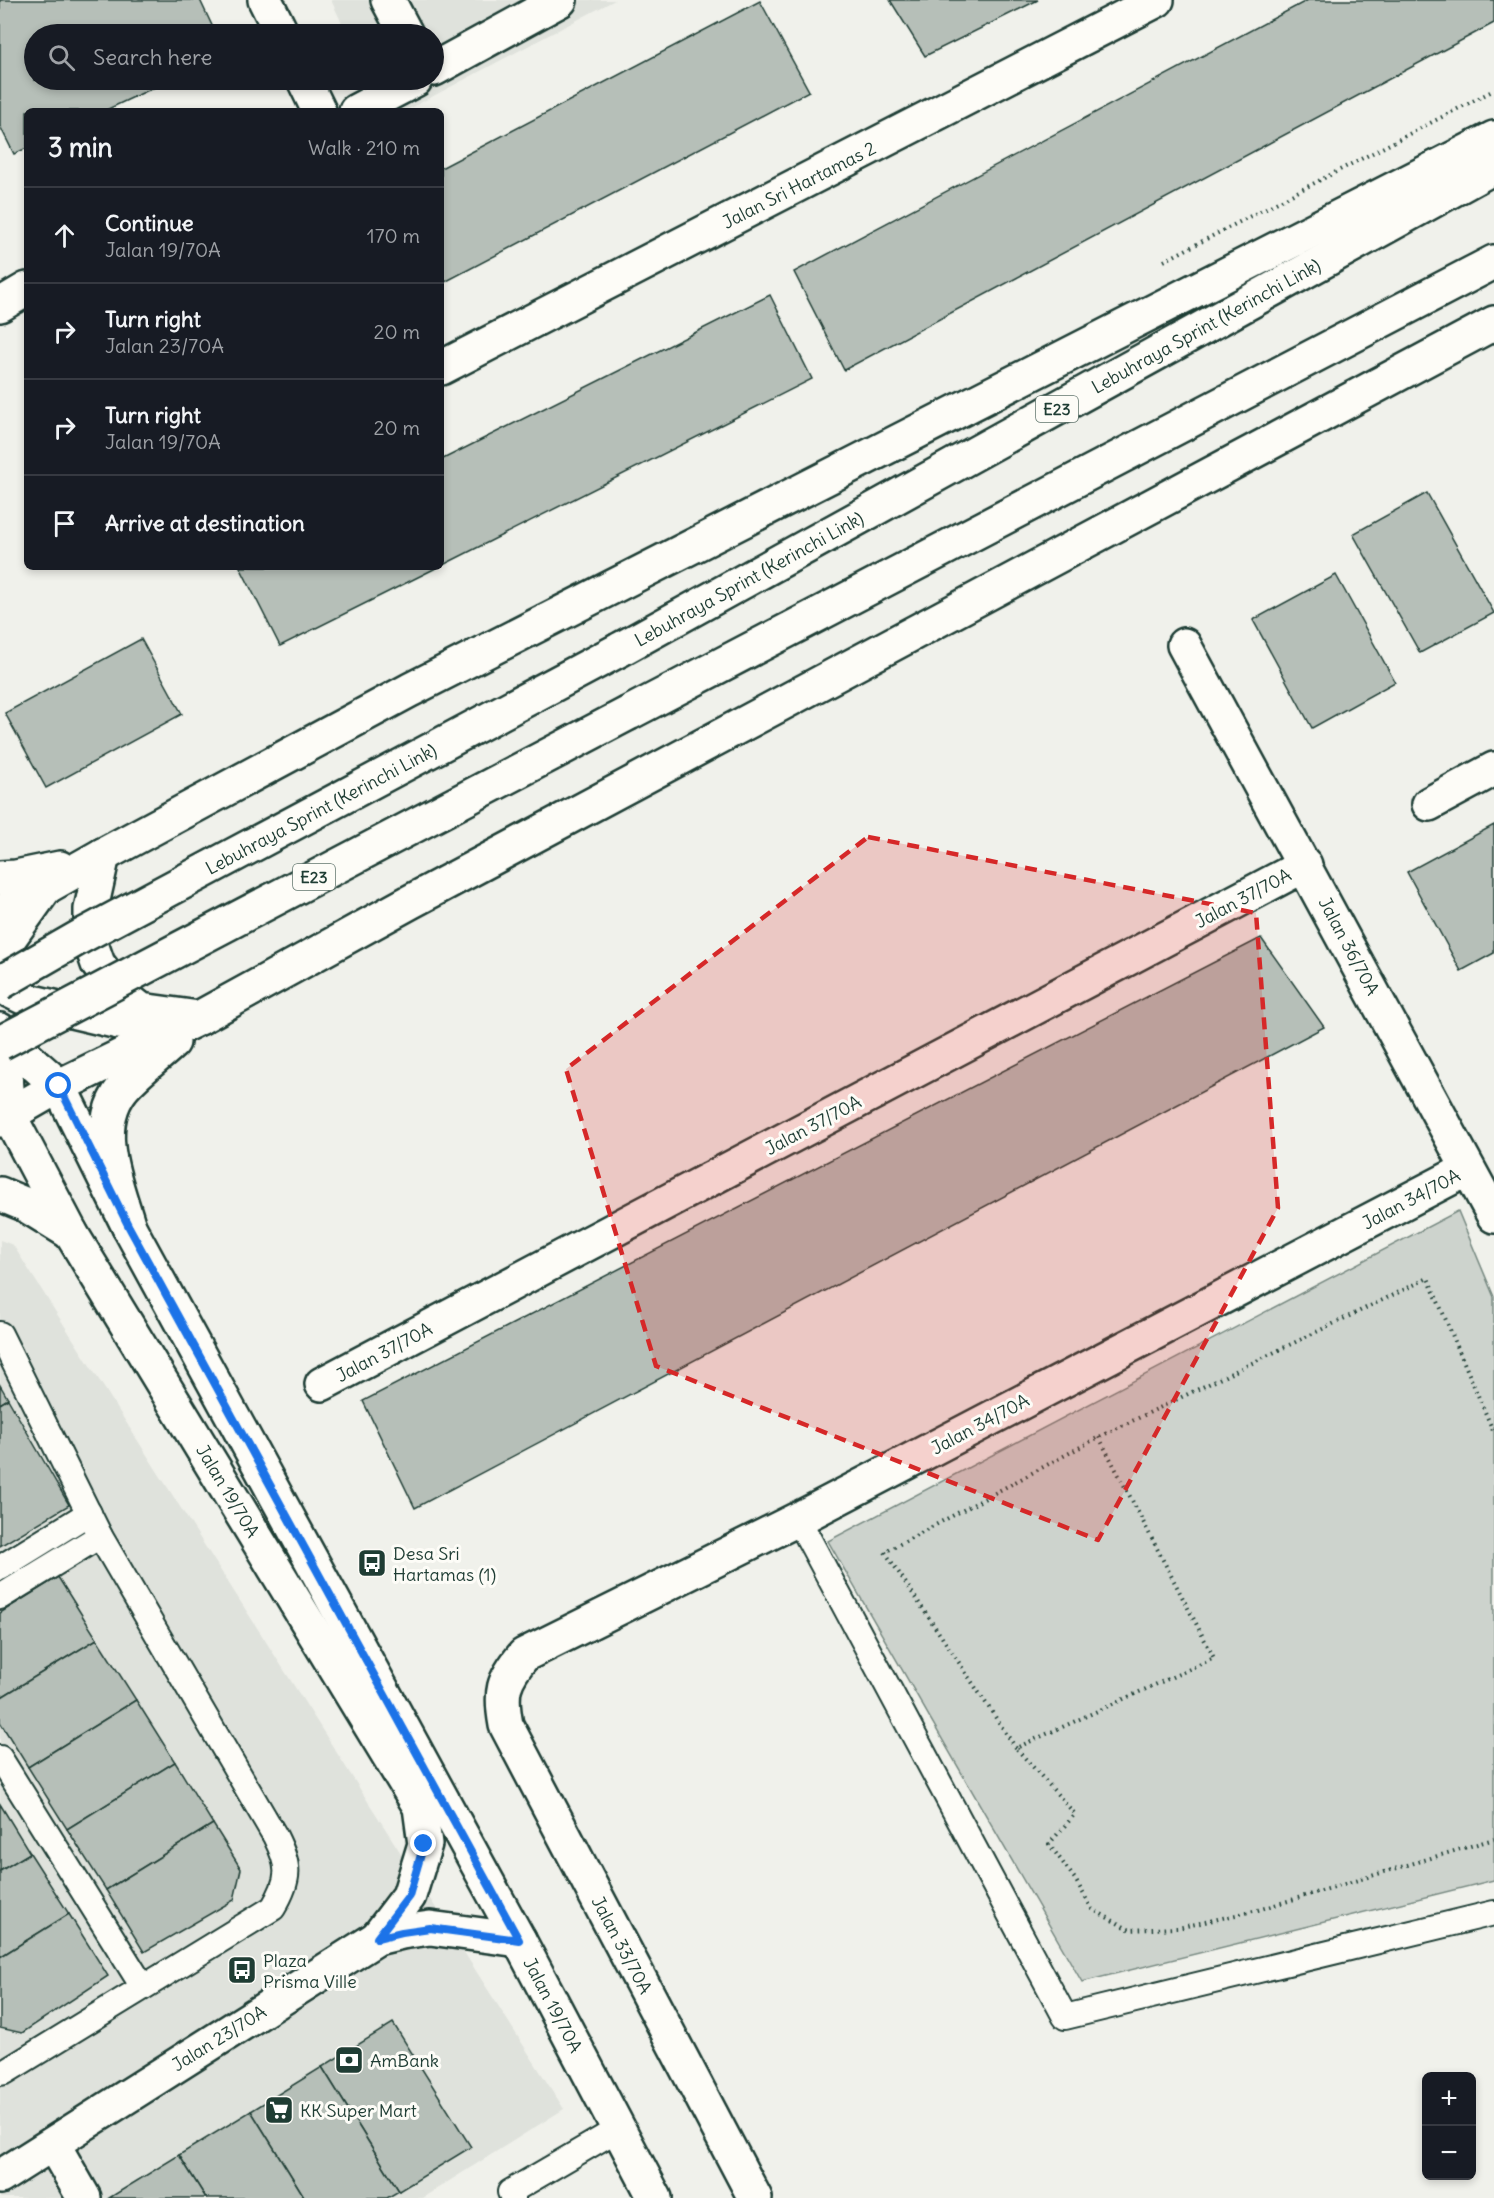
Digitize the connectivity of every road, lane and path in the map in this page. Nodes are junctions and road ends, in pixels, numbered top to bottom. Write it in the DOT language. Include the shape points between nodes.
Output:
graph roads {
  1 [pos="265,0"];
  2 [pos="388,0"];
  3 [pos="560,0"];
  4 [pos="1157,0"];
  5 [pos="277,24"];
  6 [pos="401,24"];
  7 [pos="444,64"];
  8 [pos="309,90"];
  9 [pos="396,90"];
  10 [pos="1494,90"];
  11 [pos="318,108"];
  12 [pos="362,108"];
  13 [pos="1494,138"];
  14 [pos="1494,167"];
  15 [pos="1163,262"];
  16 [pos="1494,262"];
  17 [pos="24,291"];
  18 [pos="0,305"];
  19 [pos="1494,323"];
  20 [pos="444,366"];
  21 [pos="1185,645"];
  22 [pos="1494,769"];
  23 [pos="1429,804"];
  24 [pos="103,855"];
  25 [pos="1305,865"];
  26 [pos="0,878"];
  27 [pos="46,887"];
  28 [pos="0,913"];
  29 [pos="0,954"];
  30 [pos="0,984"];
  31 [pos="191,1022"];
  32 [pos="1,1036"];
  33 [pos="59,1086"];
  34 [pos="5,1118"];
  35 [pos="1468,1169"];
  36 [pos="0,1194"];
  37 [pos="1494,1216"];
  38 [pos="129,1227"];
  39 [pos="71,1233"];
  40 [pos="0,1334"];
  41 [pos="322,1384"];
  42 [pos="1494,1433"];
  43 [pos="1100,1437"];
  44 [pos="89,1513"];
  45 [pos="798,1519"];
  46 [pos="100,1536"];
  47 [pos="0,1568"];
  48 [pos="0,1597"];
  49 [pos="503,1688"];
  50 [pos="1016,1748"];
  51 [pos="0,1758"];
  52 [pos="1494,1839"];
  53 [pos="1494,1913"];
  54 [pos="377,1938"];
  55 [pos="519,1940"];
  56 [pos="143,1987"];
  57 [pos="0,2073"];
  58 [pos="618,2128"];
  59 [pos="53,2144"];
  60 [pos="0,2177"];
  61 [pos="84,2198"];
  62 [pos="513,2198"];
  63 [pos="655,2198"];
  64 [pos="755,2198"];
  1 -- 5 [label="main road"];
  2 -- 6 [label="main road"];
  3 -- 7 [label="main road"];
  4 -- 20 [label="main road, Jalan Sri Hartamas 2"];
  8 -- 11 [label="main road"];
  9 -- 12 [label="main road"];
  10 -- 15 [label="path"];
  13 -- 24 [label="main road" via="410,690"];
  14 -- 30 [label="main road, Lebuhraya Sprint (Kerinchi Link) / E23, bridge" via="619,651 91,931"];
  16 -- 32 [label="main road, E23, bridge"];
  17 -- 18 [label="main road"];
  19 -- 31 [label="main road"];
  21 -- 25 [label="main road, Jalan 36/70A"];
  22 -- 23 [label="main road"];
  24 -- 26 [label="main road"];
  24 -- 27 [label="main road"];
  24 -- 31 [label="main road" via="91,909 92,944 98,964 122,995 141,1010"];
  25 -- 35 [label="main road, Jalan 36/70A"];
  25 -- 41 [label="main road, Jalan 37/70A"];
  27 -- 28 [label="main road"];
  27 -- 29 [label="main road"];
  30 -- 31 [label="main road" via="33,1002 118,1022"];
  31 -- 33 [label="main road"];
  31 -- 38 [label="main road" via="122,1090 109,1117 108,1153"];
  32 -- 33 [label="main road, Jalan 19/70A"];
  32 -- 34 [label="main road, Jalan 19/70A"];
  33 -- 34 [label="main road"];
  33 -- 38 [label="main road, Jalan 19/70A"];
  34 -- 39 [label="main road, Jalan 19/70A"];
  35 -- 37 [label="main road, Jalan 36/70A"];
  35 -- 45 [label="main road, Jalan 34/70A"];
  36 -- 39 [label="main road"];
  38 -- 55 [label="main road, Jalan 19/70A"];
  39 -- 54 [label="main road, Jalan 19/70A" via="420,1807 424,1844 409,1896"];
  40 -- 44 [label="lane"];
  42 -- 43 [label="path" via="1428,1278"];
  43 -- 50 [label="path" via="1214,1658"];
  43 -- 50 [label="path" via="885,1552"];
  44 -- 46 [label="lane"];
  44 -- 47 [label="lane"];
  45 -- 49 [label="main road, Jalan 34/70A" via="524,1655"];
  45 -- 53 [label="lane" via="1065,2017"];
  46 -- 48 [label="lane"];
  46 -- 56 [label="lane" via="286,1857 287,1876 273,1908"];
  49 -- 64 [label="main road, Jalan 33/70A" via="506,1725"];
  50 -- 52 [label="path" via="1074,1814 1048,1844 1092,1909 1130,1930 1178,1928 1258,1910"];
  51 -- 56 [label="lane"];
  54 -- 55 [label="main road, Jalan 23/70A" via="430,1928"];
  54 -- 59 [label="main road, Jalan 23/70A"];
  55 -- 58 [label="main road, Jalan 19/70A"];
  56 -- 57 [label="lane"];
  58 -- 62 [label="lane" via="510,2192"];
  58 -- 63 [label="main road, Jalan 19/70A"];
  59 -- 60 [label="main road, Jalan 23/70A"];
  59 -- 61 [label="main road"];
}
